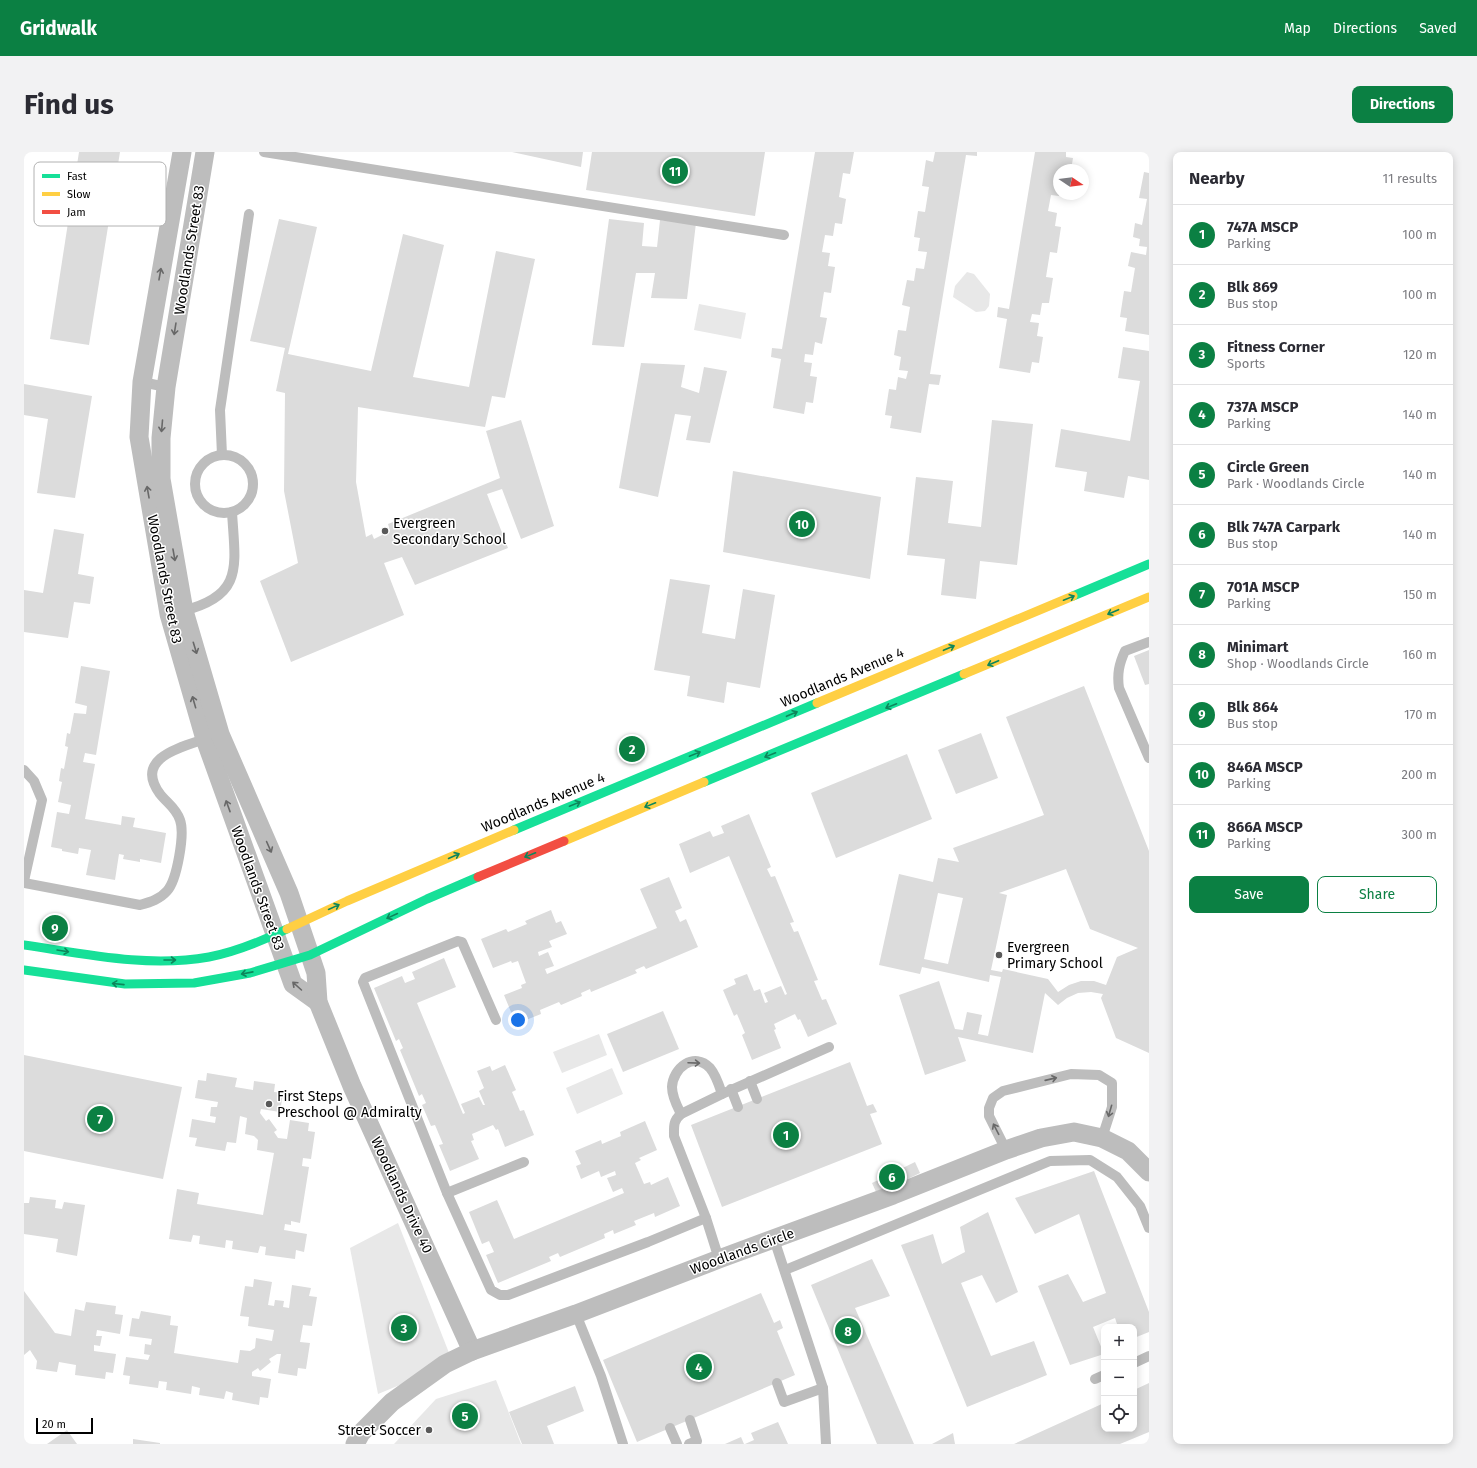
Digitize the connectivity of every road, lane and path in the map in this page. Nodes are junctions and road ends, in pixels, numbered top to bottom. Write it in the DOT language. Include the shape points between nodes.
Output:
graph roads {
  1 [pos="182,152"];
  2 [pos="205,152"];
  3 [pos="264,152"];
  4 [pos="249,214"];
  5 [pos="784,235"];
  6 [pos="142,382"];
  7 [pos="166,387"];
  8 [pos="222,455"];
  9 [pos="232,512"];
  10 [pos="1149,564"];
  11 [pos="1149,597"];
  12 [pos="176,612"];
  13 [pos="1149,642"];
  14 [pos="212,737"];
  15 [pos="1149,758"];
  16 [pos="24,770"];
  17 [pos="24,882"];
  18 [pos="299,924"];
  19 [pos="276,934"];
  20 [pos="24,945"];
  21 [pos="310,955"];
  22 [pos="285,963"];
  23 [pos="24,970"];
  24 [pos="318,1002"];
  25 [pos="496,1020"];
  26 [pos="829,1047"];
  27 [pos="750,1081"];
  28 [pos="731,1090"];
  29 [pos="722,1094"];
  30 [pos="757,1099"];
  31 [pos="738,1107"];
  32 [pos="681,1114"];
  33 [pos="1102,1138"];
  34 [pos="1006,1150"];
  35 [pos="524,1162"];
  36 [pos="1149,1172"];
  37 [pos="447,1193"];
  38 [pos="706,1218"];
  39 [pos="1149,1228"];
  40 [pos="774,1239"];
  41 [pos="719,1259"];
  42 [pos="785,1270"];
  43 [pos="576,1314"];
  44 [pos="472,1351"];
  45 [pos="1149,1356"];
  46 [pos="1137,1362"];
  47 [pos="776,1383"];
  48 [pos="822,1388"];
  49 [pos="690,1420"];
  50 [pos="670,1428"];
  51 [pos="693,1442"];
  52 [pos="354,1444"];
  53 [pos="623,1444"];
  54 [pos="677,1444"];
  55 [pos="826,1444"];
  6 -- 1 [label="street, Woodlands Street 83, one-way"];
  2 -- 7 [label="street, Woodlands Street 83, one-way"];
  3 -- 5 [label="lane"];
  4 -- 8 [label="lane" via="220,410"];
  6 -- 7 [label="lane"];
  12 -- 6 [label="street, Woodlands Street 83, one-way" via="139,437"];
  7 -- 12 [label="street, Woodlands Street 83, one-way" via="161,438 161,480"];
  8 -- 9 [label="lane" via="240,460 251,475 251,493 244,504"];
  8 -- 9 [label="lane" via="204,463 195,480 195,489 198,499 213,511"];
  9 -- 12 [label="lane" via="236,566 229,584 223,593 215,598"];
  18 -- 10 [label="main road, Woodlands Avenue 4, one-way" via="538,819"];
  11 -- 21 [label="main road, one-way" via="523,858"];
  12 -- 14 [label="street, Woodlands Street 83"];
  13 -- 15 [label="lane" via="1125,651 1117,676"];
  14 -- 17 [label="lane" via="165,754 154,766 154,784 163,799 177,812 182,832 172,882 159,899 140,905"];
  14 -- 18 [label="street, Woodlands Street 83, one-way" via="289,893"];
  19 -- 14 [label="street, Woodlands Street 83, one-way"];
  16 -- 17 [label="lane" via="34,781 42,800"];
  18 -- 19 [label="main road, Woodlands Avenue 4"];
  18 -- 21 [label="street, Woodlands Drive 40"];
  20 -- 19 [label="main road, Woodlands Avenue 4, one-way" via="125,960 186,960 210,957 243,948"];
  19 -- 22 [label="street, Woodlands Street 83"];
  21 -- 22 [label="main road"];
  21 -- 24 [label="street, Woodlands Drive 40" via="316,973"];
  22 -- 23 [label="main road, one-way" via="250,973 194,983 125,984"];
  24 -- 22 [label="street, Woodlands Street 83, one-way" via="293,984"];
  24 -- 44 [label="street, Woodlands Drive 40" via="352,1086"];
  25 -- 37 [label="lane" via="462,942 458,941 373,975 363,982"];
  26 -- 27 [label="lane"];
  27 -- 28 [label="lane"];
  27 -- 30 [label="lane"];
  28 -- 29 [label="lane"];
  28 -- 31 [label="lane"];
  29 -- 32 [label="lane"];
  32 -- 29 [label="lane, one-way" via="672,1088 675,1074 685,1063 697,1062 711,1069"];
  32 -- 38 [label="lane" via="676,1118 674,1136"];
  33 -- 34 [label="street, Woodlands Circle" via="1074,1132 1041,1138"];
  34 -- 33 [label="lane, one-way" via="989,1116 993,1098 1002,1091 1071,1074 1099,1075 1112,1083 1112,1107"];
  33 -- 36 [label="street, Woodlands Circle" via="1128,1151"];
  34 -- 40 [label="street, Woodlands Circle"];
  35 -- 37 [label="lane"];
  37 -- 38 [label="lane" via="491,1290 500,1295 508,1295"];
  38 -- 41 [label="lane"];
  39 -- 42 [label="lane" via="1140,1206 1117,1177 1090,1160 1050,1161"];
  40 -- 41 [label="street, Woodlands Circle"];
  40 -- 42 [label="lane"];
  41 -- 43 [label="street, Woodlands Circle"];
  42 -- 48 [label="lane"];
  43 -- 44 [label="street, Woodlands Circle"];
  43 -- 53 [label="lane" via="601,1376"];
  44 -- 52 [label="street, Woodlands Circle" via="446,1364 392,1402 361,1433"];
  45 -- 46 [label="lane"];
  47 -- 48 [label="lane" via="784,1402"];
  48 -- 55 [label="lane"];
  49 -- 51 [label="lane"];
  50 -- 54 [label="lane"];
}
